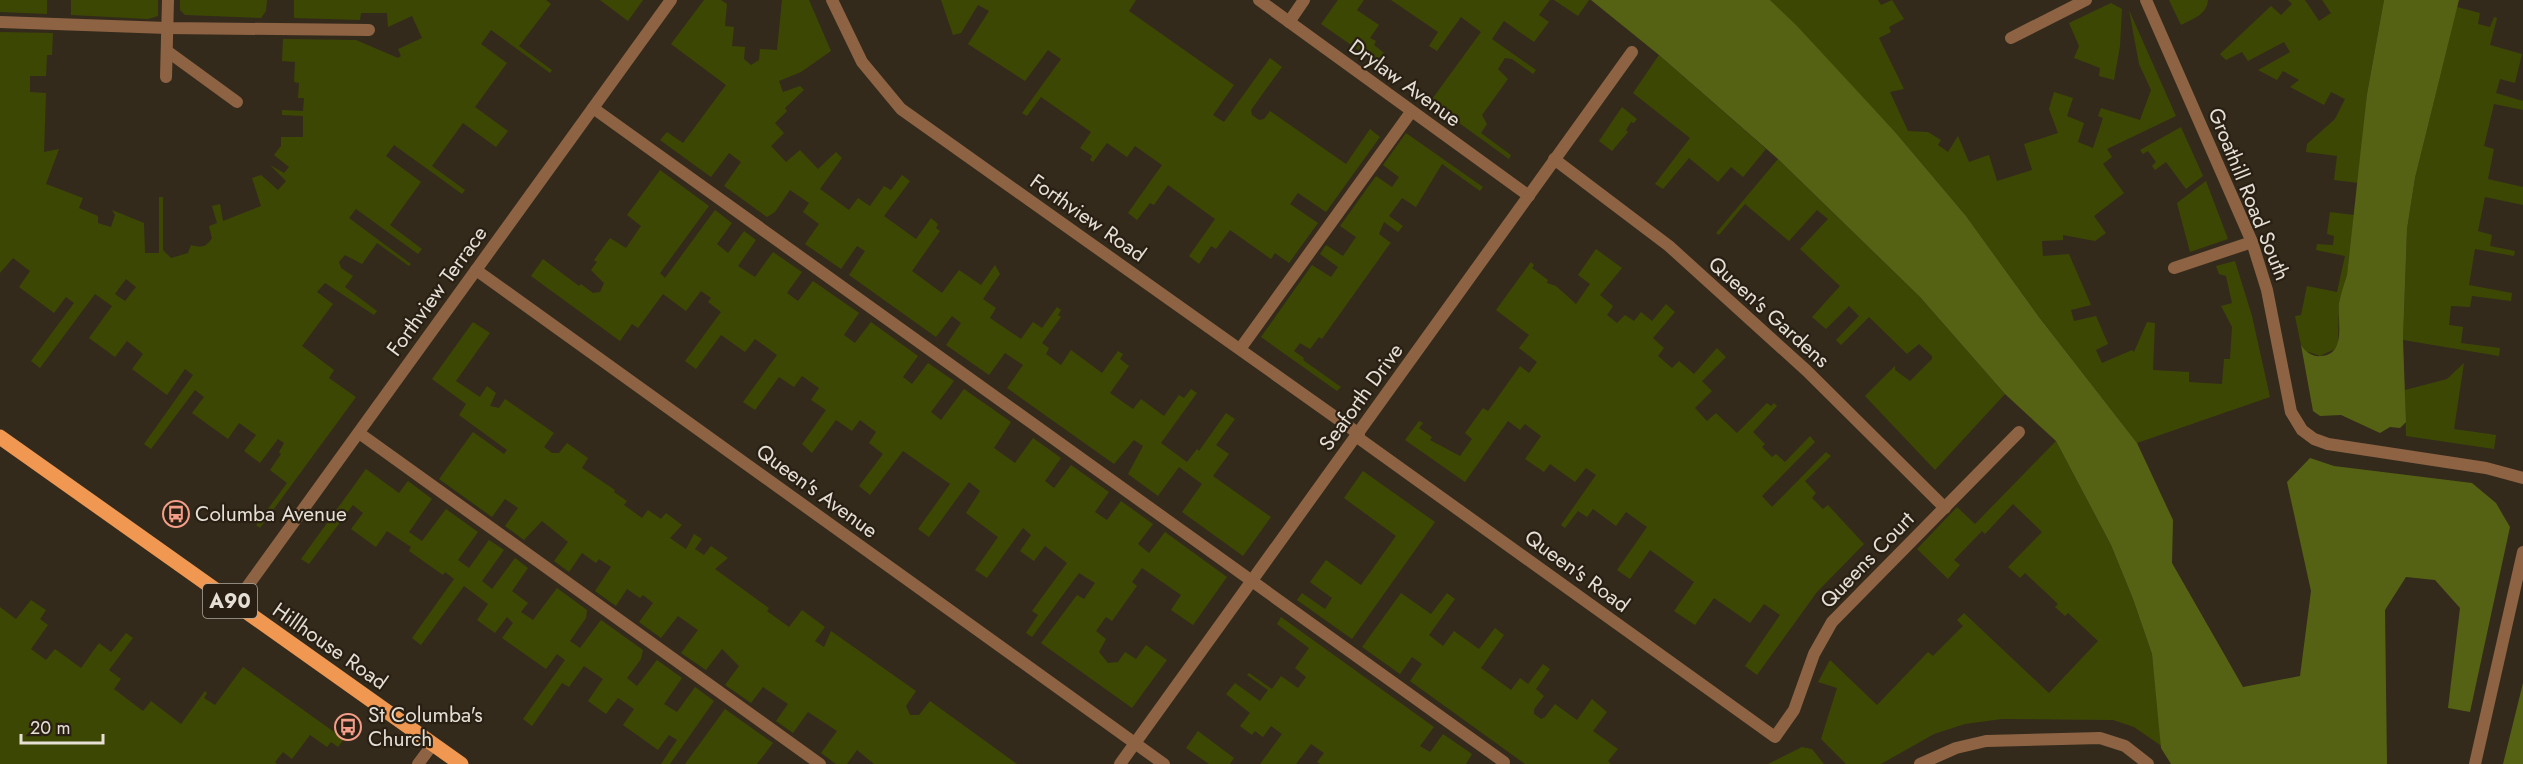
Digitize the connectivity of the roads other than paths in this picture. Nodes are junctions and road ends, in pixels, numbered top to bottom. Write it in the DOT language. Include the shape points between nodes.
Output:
graph roads {
  1 [pos="168,0"];
  2 [pos="671,0"];
  3 [pos="832,0"];
  4 [pos="1259,0"];
  5 [pos="1304,0"];
  6 [pos="2086,0"];
  7 [pos="2146,0"];
  8 [pos="0,22"];
  9 [pos="1288,22"];
  10 [pos="167,28"];
  11 [pos="369,30"];
  12 [pos="2011,38"];
  13 [pos="167,51"];
  14 [pos="1632,52"];
  15 [pos="166,77"];
  16 [pos="237,102"];
  17 [pos="593,108"];
  18 [pos="1412,112"];
  19 [pos="1554,159"];
  20 [pos="1529,196"];
  21 [pos="2252,242"];
  22 [pos="2174,268"];
  23 [pos="476,270"];
  24 [pos="1240,350"];
  25 [pos="2019,432"];
  26 [pos="359,433"];
  27 [pos="1358,436"];
  28 [pos="0,437"];
  29 [pos="2523,478"];
  30 [pos="1945,508"];
  31 [pos="2523,552"];
  32 [pos="1253,580"];
  33 [pos="234,605"];
  34 [pos="1775,737"];
  35 [pos="1135,743"];
  36 [pos="433,744"];
  37 [pos="1504,762"];
  38 [pos="418,764"];
  39 [pos="461,764"];
  40 [pos="820,764"];
  41 [pos="1120,764"];
  42 [pos="1164,764"];
  43 [pos="1920,764"];
  44 [pos="2148,764"];
  45 [pos="2475,764"];
  1 -- 10 [label="street"];
  2 -- 17 [label="street, Forthview Terrace"];
  3 -- 24 [label="street, Forthview Road" via="862,62 901,109"];
  4 -- 9 [label="street, Drylaw Avenue"];
  5 -- 9 [label="street"];
  6 -- 12 [label="street"];
  7 -- 21 [label="street, Groathill Road South"];
  8 -- 10 [label="street"];
  9 -- 18 [label="street, Drylaw Avenue"];
  10 -- 11 [label="street"];
  10 -- 13 [label="street"];
  13 -- 15 [label="street"];
  13 -- 16 [label="street"];
  14 -- 19 [label="street, Seaforth Drive"];
  17 -- 23 [label="street, Forthview Terrace"];
  17 -- 32 [label="street"];
  18 -- 20 [label="street, Drylaw Avenue"];
  18 -- 24 [label="street"];
  19 -- 20 [label="street, Seaforth Drive"];
  19 -- 30 [label="street, Queen's Gardens" via="1669,246 1807,371"];
  20 -- 27 [label="street, Seaforth Drive"];
  21 -- 22 [label="street"];
  21 -- 29 [label="street, Groathill Road South" via="2267,290 2291,412 2302,430 2328,444 2486,468"];
  23 -- 26 [label="street, Forthview Terrace"];
  23 -- 35 [label="street, Queen's Avenue"];
  24 -- 27 [label="street, Forthview Road"];
  25 -- 30 [label="street, Queens Court"];
  26 -- 33 [label="street, Forthview Terrace"];
  26 -- 40 [label="street"];
  27 -- 32 [label="street, Seaforth Drive"];
  27 -- 34 [label="street, Queen's Road"];
  28 -- 33 [label="main road, Hillhouse Road / A90"];
  30 -- 34 [label="street, Queens Court" via="1832,622 1814,654 1794,710"];
  31 -- 45 [label="street"];
  32 -- 35 [label="street, Seaforth Drive"];
  32 -- 37 [label="street"];
  33 -- 36 [label="main road, Hillhouse Road / A90"];
  35 -- 41 [label="street, Seaforth Drive"];
  35 -- 42 [label="street, Queen's Avenue"];
  36 -- 38 [label="street"];
  36 -- 39 [label="main road, Hillhouse Road / A90"];
  43 -- 44 [label="street" via="1949,750 1986,741 2100,738 2125,746"];
}
